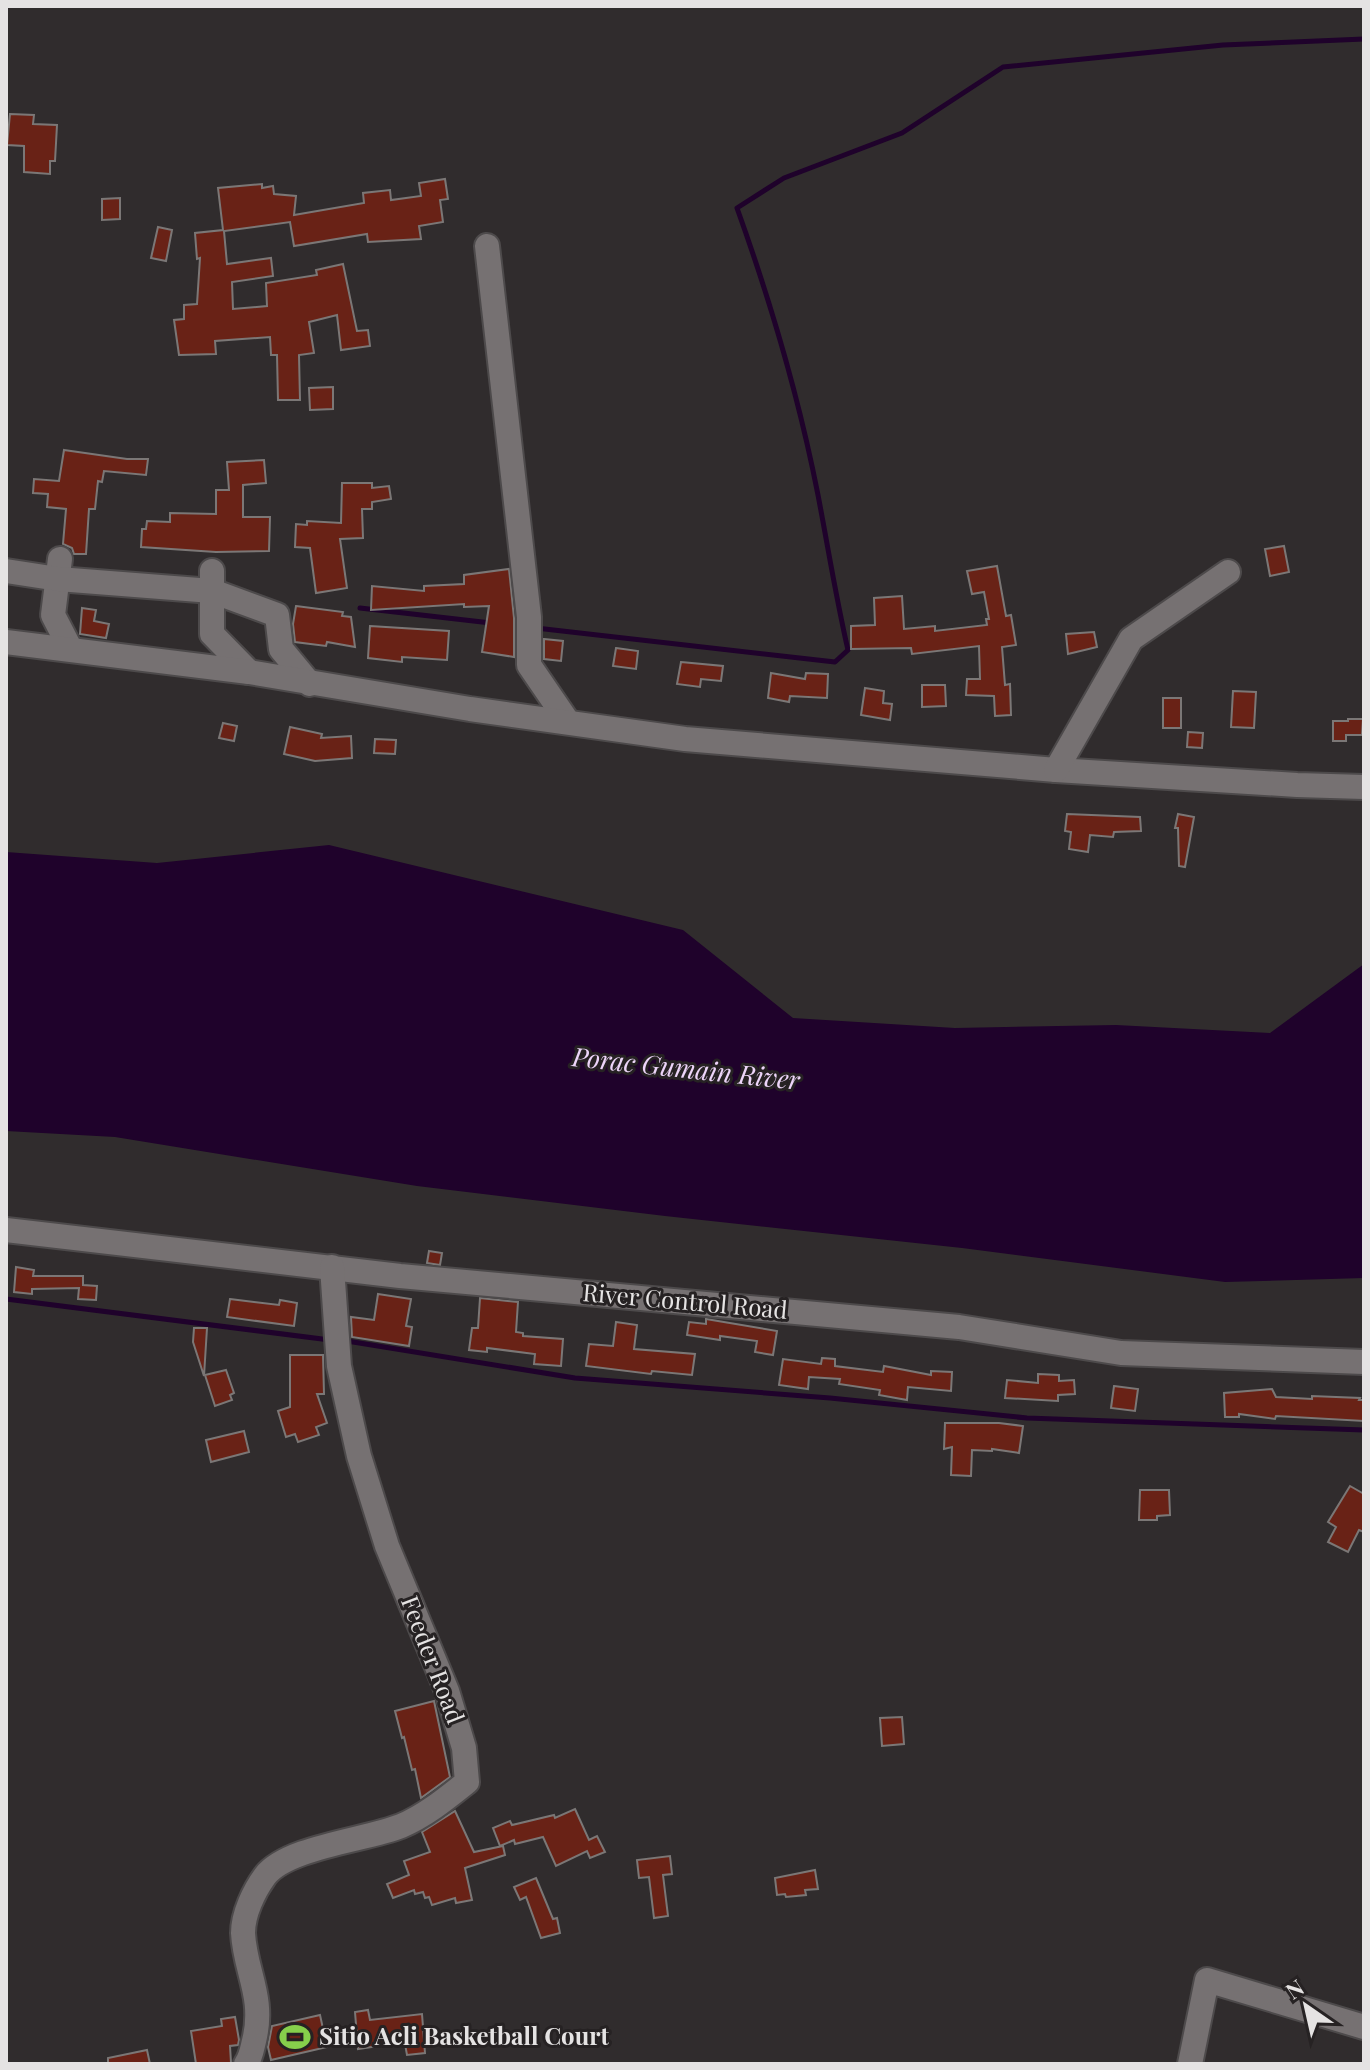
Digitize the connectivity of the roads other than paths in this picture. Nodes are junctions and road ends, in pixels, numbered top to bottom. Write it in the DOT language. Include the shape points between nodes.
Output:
graph roads {
  1 [pos="487,246"];
  2 [pos="59,569"];
  3 [pos="6,571"];
  4 [pos="1228,572"];
  5 [pos="212,581"];
  6 [pos="6,642"];
  7 [pos="70,648"];
  8 [pos="249,672"];
  9 [pos="310,684"];
  10 [pos="568,722"];
  11 [pos="1056,770"];
  12 [pos="1364,787"];
  13 [pos="6,1230"];
  14 [pos="332,1267"];
  15 [pos="1364,1362"];
  16 [pos="1364,2027"];
  17 [pos="246,2064"];
  18 [pos="1190,2064"];
  1 -- 10 [label="street" via="529,665"];
  2 -- 3 [label="street"];
  2 -- 5 [label="street"];
  2 -- 7 [label="street" via="53,615"];
  4 -- 11 [label="street" via="1131,639"];
  5 -- 8 [label="street" via="212,634"];
  5 -- 9 [label="street" via="277,615 281,649"];
  6 -- 7 [label="street"];
  7 -- 8 [label="street"];
  8 -- 9 [label="street"];
  9 -- 10 [label="street"];
  10 -- 11 [label="street" via="685,739"];
  11 -- 12 [label="street"];
  13 -- 14 [label="street, River Control Road"];
  14 -- 15 [label="street, River Control Road" via="959,1327 1121,1353"];
  14 -- 17 [label="street, Feeder Road" via="339,1366 359,1456 387,1546 447,1691 464,1748 467,1782 403,1825 290,1857 266,1874 250,1901 243,1931 258,2026"];
  16 -- 18 [label="street" via="1207,1980"];
}
